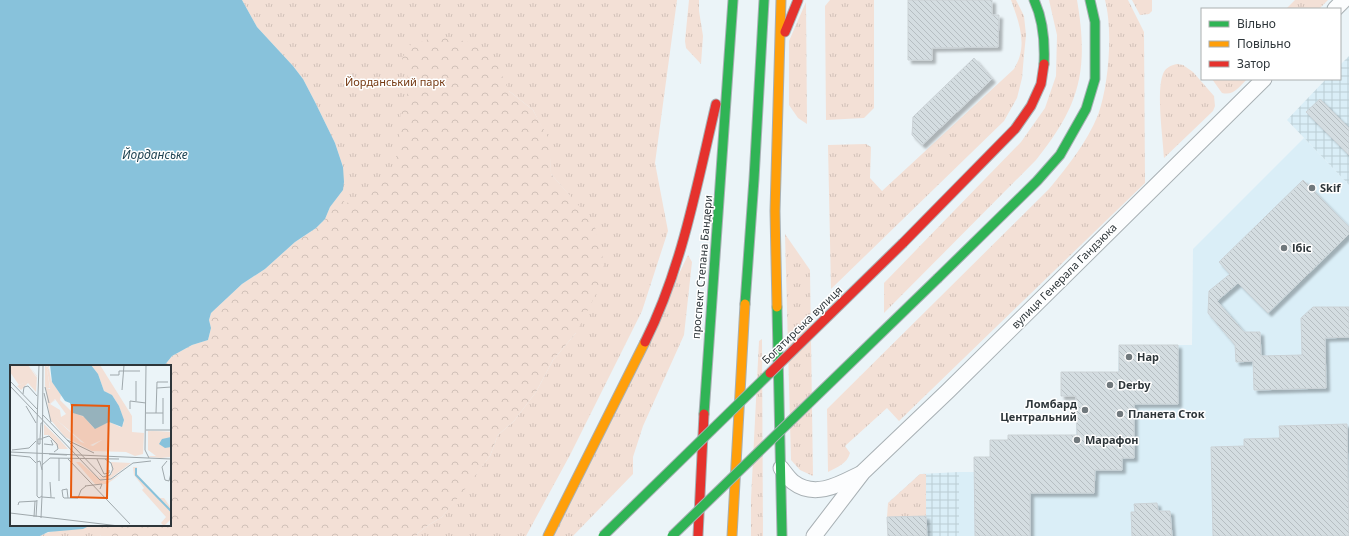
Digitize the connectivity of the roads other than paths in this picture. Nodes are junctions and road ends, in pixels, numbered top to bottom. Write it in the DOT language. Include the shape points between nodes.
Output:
graph roads {
  1 [pos="733,0"];
  2 [pos="764,0"];
  3 [pos="781,0"];
  4 [pos="798,0"];
  5 [pos="1034,0"];
  6 [pos="1090,0"];
  7 [pos="1344,0"];
  8 [pos="1336,8"];
  9 [pos="731,38"];
  10 [pos="780,46"];
  11 [pos="1263,80"];
  12 [pos="781,468"];
  13 [pos="863,472"];
  14 [pos="548,536"];
  15 [pos="604,536"];
  16 [pos="672,536"];
  17 [pos="698,536"];
  18 [pos="732,536"];
  19 [pos="782,536"];
  20 [pos="814,536"];
  1 -- 9 [label="main road, проспект Степана Бандери"];
  2 -- 18 [label="main road"];
  3 -- 10 [label="main road"];
  4 -- 10 [label="main road"];
  5 -- 15 [label="main road, Богатирська вулиця, bridge" via="1043,34 1044,62 1041,84 1031,106 1015,129 903,243"];
  6 -- 16 [label="main road, bridge" via="1095,22 1094,79 1086,109 1060,155 1037,181"];
  7 -- 8 [label="street"];
  9 -- 14 [label="main road" via="684,240 658,316"];
  9 -- 17 [label="main road, проспект Степана Бандери" via="707,360"];
  10 -- 12 [label="main road" via="776,211"];
  11 -- 13 [label="street, вулиця Генерала Гандзюка"];
  12 -- 13 [label="street, вулиця Генерала Гандзюка" via="793,482 815,490 831,488"];
  12 -- 19 [label="main road"];
  13 -- 20 [label="street, вулиця Генерала Гандзюка"];
}
